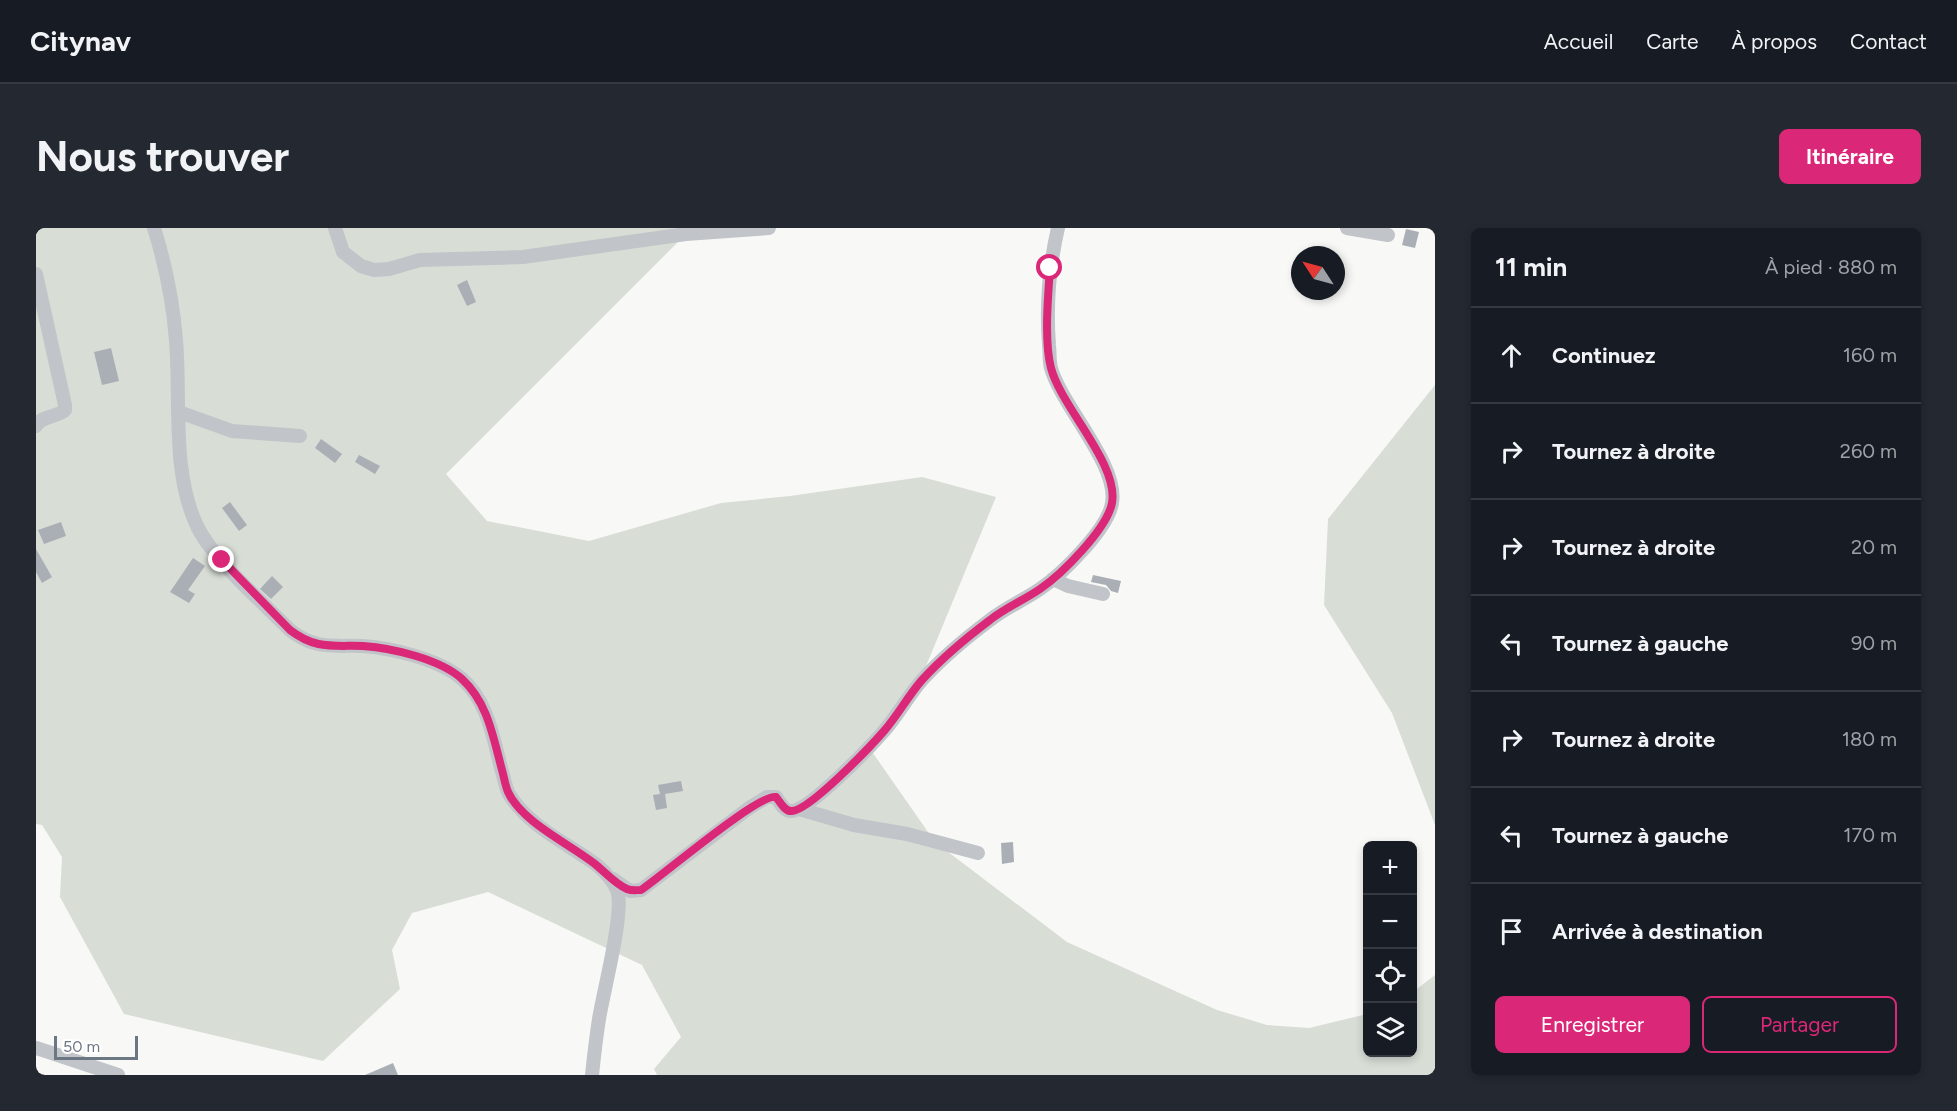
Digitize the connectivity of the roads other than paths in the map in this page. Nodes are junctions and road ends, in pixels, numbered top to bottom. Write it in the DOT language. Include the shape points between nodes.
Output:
graph roads {
  1 [pos="154,228"];
  2 [pos="334,228"];
  3 [pos="769,228"];
  4 [pos="1058,228"];
  5 [pos="1347,228"];
  6 [pos="1388,235"];
  7 [pos="36,274"];
  8 [pos="179,412"];
  9 [pos="36,426"];
  10 [pos="300,436"];
  11 [pos="1053,579"];
  12 [pos="1102,594"];
  13 [pos="799,809"];
  14 [pos="978,853"];
  15 [pos="608,875"];
  16 [pos="36,1048"];
  17 [pos="118,1075"];
  18 [pos="592,1075"];
  1 -- 8 [label="street" via="176,339"];
  2 -- 3 [label="street" via="343,252 361,266 374,270 420,260 523,257 633,240"];
  4 -- 11 [label="street" via="1048,296 1051,368 1103,465 1113,502 1102,525"];
  5 -- 6 [label="street"];
  7 -- 9 [label="street" via="65,405 61,413 41,419"];
  8 -- 10 [label="street" via="232,431"];
  8 -- 15 [label="street" via="183,479 189,507 200,531 222,560 300,638 325,647 390,650 440,665 461,678 488,717 507,791 519,809"];
  11 -- 12 [label="street"];
  11 -- 13 [label="street" via="991,619 935,665 883,732 822,794"];
  13 -- 14 [label="street"];
  13 -- 15 [label="street" via="792,812 776,797 767,797 728,822 641,890 630,891"];
  15 -- 18 [label="street" via="618,892 619,907"];
  16 -- 17 [label="street"];
}
